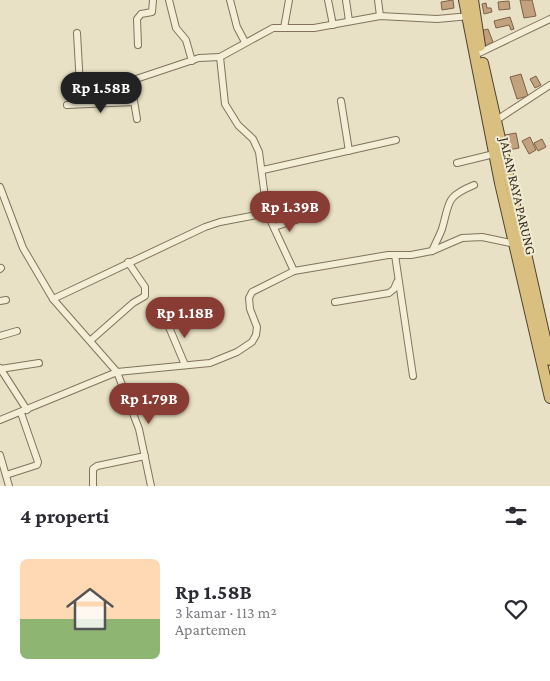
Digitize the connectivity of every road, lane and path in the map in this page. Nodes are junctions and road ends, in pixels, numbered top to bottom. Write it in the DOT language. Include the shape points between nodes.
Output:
graph roads {
  1 [pos="153,0"];
  2 [pos="169,0"];
  3 [pos="230,0"];
  4 [pos="290,0"];
  5 [pos="328,0"];
  6 [pos="346,0"];
  7 [pos="378,0"];
  8 [pos="464,0"];
  9 [pos="473,0"];
  10 [pos="380,16"];
  11 [pos="471,16"];
  12 [pos="550,19"];
  13 [pos="349,21"];
  14 [pos="333,24"];
  15 [pos="284,28"];
  16 [pos="77,33"];
  17 [pos="245,42"];
  18 [pos="138,45"];
  19 [pos="478,54"];
  20 [pos="220,57"];
  21 [pos="192,61"];
  22 [pos="550,85"];
  23 [pos="341,101"];
  24 [pos="134,102"];
  25 [pos="81,104"];
  26 [pos="67,105"];
  27 [pos="137,119"];
  28 [pos="495,121"];
  29 [pos="396,140"];
  30 [pos="349,151"];
  31 [pos="494,154"];
  32 [pos="457,163"];
  33 [pos="263,170"];
  34 [pos="504,182"];
  35 [pos="474,185"];
  36 [pos="0,187"];
  37 [pos="267,213"];
  38 [pos="299,219"];
  39 [pos="274,227"];
  40 [pos="514,244"];
  41 [pos="432,251"];
  42 [pos="395,256"];
  43 [pos="128,262"];
  44 [pos="294,271"];
  45 [pos="397,280"];
  46 [pos="53,299"];
  47 [pos="334,302"];
  48 [pos="166,320"];
  49 [pos="17,331"];
  50 [pos="0,336"];
  51 [pos="91,340"];
  52 [pos="550,360"];
  53 [pos="39,363"];
  54 [pos="185,365"];
  55 [pos="0,368"];
  56 [pos="117,372"];
  57 [pos="413,376"];
  58 [pos="550,398"];
  59 [pos="24,412"];
  60 [pos="0,420"];
  61 [pos="0,455"];
  62 [pos="145,456"];
  63 [pos="6,475"];
  64 [pos="9,486"];
  65 [pos="94,486"];
  66 [pos="152,486"];
  1 -- 18 [label="street" via="152,12 141,14 137,19"];
  2 -- 21 [label="street" via="176,28 186,40"];
  3 -- 17 [label="street" via="236,27"];
  4 -- 15 [label="street"];
  5 -- 14 [label="street"];
  6 -- 13 [label="street"];
  7 -- 10 [label="street"];
  8 -- 11 [label="highway, JALAN RAYA PARUNG"];
  9 -- 11 [label="highway, JALAN RAYA PARUNG"];
  10 -- 11 [label="street" via="437,19"];
  10 -- 13 [label="street"];
  11 -- 19 [label="highway, JALAN RAYA PARUNG"];
  12 -- 19 [label="street"];
  13 -- 14 [label="street"];
  14 -- 15 [label="street"];
  15 -- 17 [label="street" via="268,29"];
  16 -- 25 [label="street"];
  17 -- 20 [label="street"];
  19 -- 28 [label="highway, JALAN RAYA PARUNG"];
  19 -- 31 [label="highway, JALAN RAYA PARUNG"];
  20 -- 21 [label="street"];
  20 -- 33 [label="street" via="225,104 238,125 253,139"];
  21 -- 24 [label="street" via="133,80"];
  22 -- 28 [label="street"];
  23 -- 30 [label="street"];
  24 -- 25 [label="street"];
  24 -- 27 [label="street"];
  25 -- 26 [label="street"];
  28 -- 34 [label="highway, JALAN RAYA PARUNG"];
  29 -- 30 [label="street"];
  30 -- 33 [label="street"];
  31 -- 32 [label="street"];
  31 -- 34 [label="highway, JALAN RAYA PARUNG"];
  33 -- 37 [label="street"];
  34 -- 40 [label="highway, JALAN RAYA PARUNG"];
  34 -- 52 [label="highway, JALAN RAYA PARUNG"];
  35 -- 41 [label="street" via="452,198"];
  36 -- 46 [label="street" via="23,248"];
  37 -- 39 [label="street"];
  37 -- 43 [label="street" via="205,227"];
  38 -- 39 [label="street"];
  39 -- 44 [label="street"];
  40 -- 41 [label="street" via="473,237 462,238"];
  40 -- 58 [label="highway, JALAN RAYA PARUNG"];
  41 -- 42 [label="street"];
  42 -- 44 [label="street"];
  42 -- 45 [label="street"];
  43 -- 46 [label="street"];
  43 -- 51 [label="street" via="146,292"];
  44 -- 54 [label="street" via="252,292 250,309 257,327 252,342 210,363"];
  45 -- 47 [label="street" via="390,294"];
  45 -- 57 [label="street"];
  46 -- 51 [label="street"];
  48 -- 54 [label="street"];
  49 -- 50 [label="street"];
  51 -- 56 [label="street"];
  53 -- 55 [label="street"];
  54 -- 56 [label="street"];
  55 -- 59 [label="street"];
  56 -- 59 [label="street"];
  56 -- 62 [label="street" via="139,429"];
  59 -- 60 [label="street"];
  59 -- 63 [label="street" via="38,462"];
  61 -- 63 [label="street"];
  62 -- 65 [label="street" via="94,467"];
  62 -- 66 [label="street"];
  63 -- 64 [label="street"];
}
